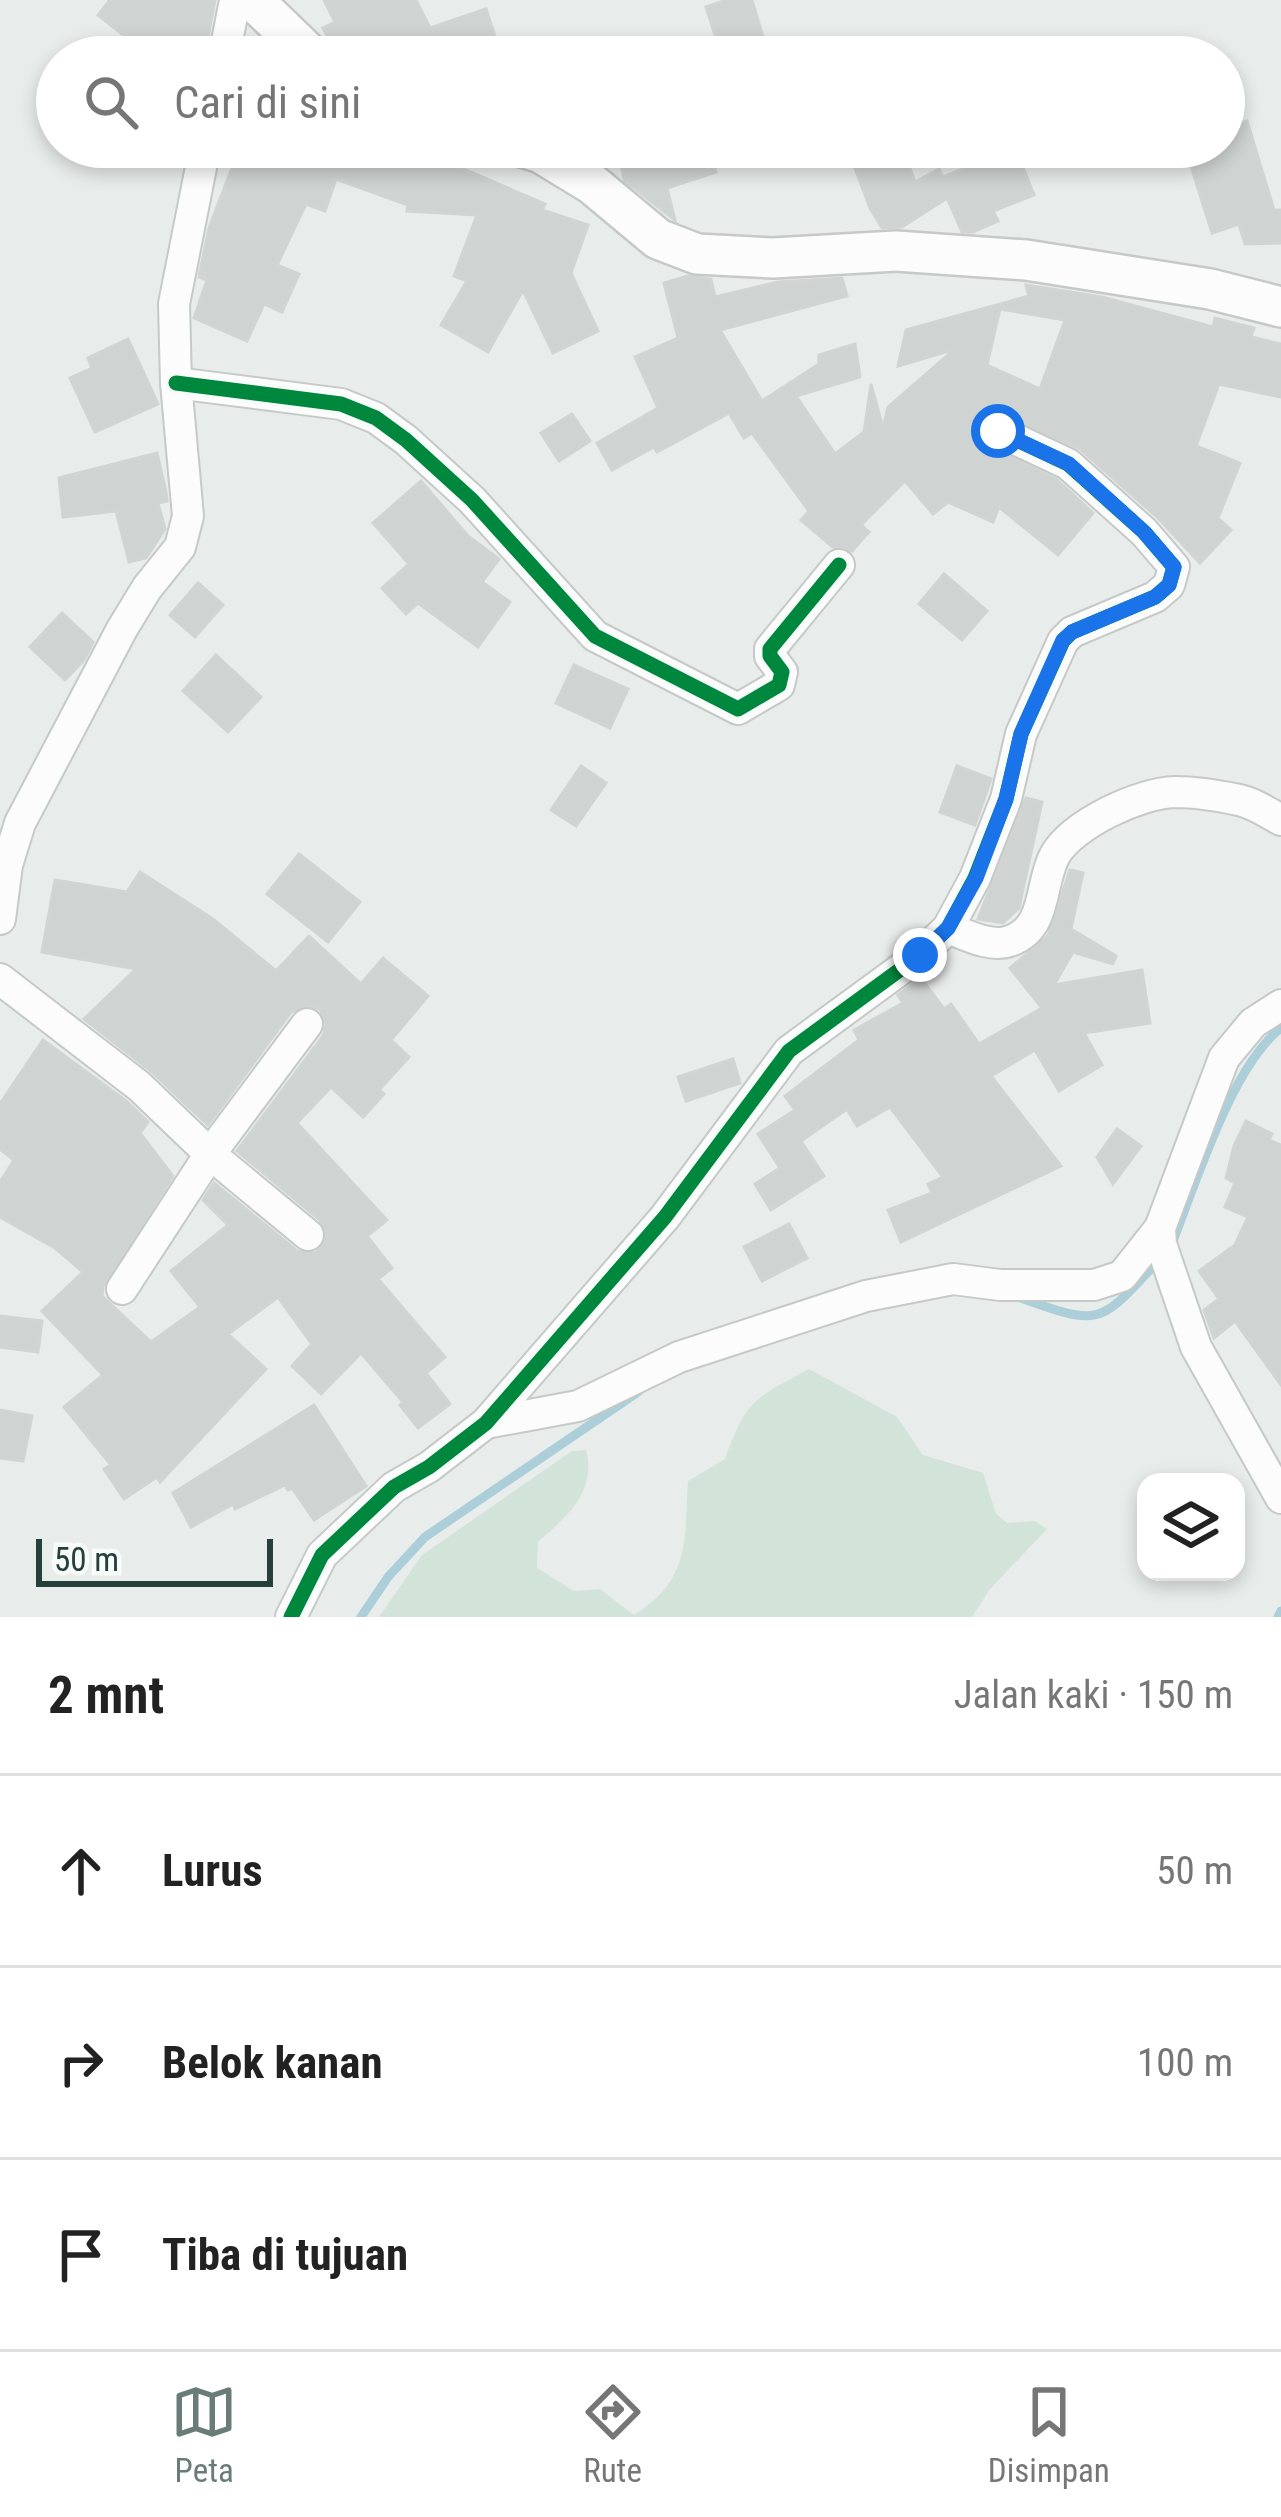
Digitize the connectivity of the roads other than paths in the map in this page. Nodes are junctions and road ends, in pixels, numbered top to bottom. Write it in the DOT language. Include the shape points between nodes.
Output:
graph roads {
  1 [pos="236,0"];
  2 [pos="253,0"];
  3 [pos="228,36"];
  4 [pos="290,36"];
  5 [pos="201,168"];
  6 [pos="566,168"];
  7 [pos="1281,307"];
  8 [pos="176,383"];
  9 [pos="998,431"];
  10 [pos="838,565"];
  11 [pos="1281,820"];
  12 [pos="0,919"];
  13 [pos="948,928"];
  14 [pos="0,979"];
  15 [pos="1281,1005"];
  16 [pos="307,1024"];
  17 [pos="210,1154"];
  18 [pos="308,1235"];
  19 [pos="1161,1236"];
  20 [pos="122,1289"];
  21 [pos="486,1423"];
  22 [pos="1281,1498"];
  23 [pos="291,1617"];
  1 -- 3 [label="street"];
  2 -- 4 [label="street"];
  5 -- 8 [label="street" via="174,304"];
  6 -- 7 [label="street" via="658,239 697,254 896,250 1026,260"];
  8 -- 10 [label="street" via="341,404 376,418 472,500 596,636 738,709 779,685 782,672 770,649"];
  8 -- 12 [label="street" via="188,516 180,547 122,629 20,823"];
  9 -- 13 [label="street" via="1069,464 1174,567 1155,597 1063,640 1021,734 976,878"];
  11 -- 13 [label="street" via="1244,800 1154,797 1088,820 1058,850 1040,915 1009,942"];
  13 -- 21 [label="street" via="789,1051 665,1217"];
  14 -- 17 [label="street" via="139,1086"];
  15 -- 19 [label="street" via="1224,1058"];
  16 -- 17 [label="street"];
  17 -- 18 [label="street"];
  17 -- 20 [label="street"];
  19 -- 21 [label="street" via="1122,1276 1094,1286 953,1279 866,1296 679,1357 578,1406"];
  19 -- 22 [label="street" via="1196,1347"];
  21 -- 23 [label="street" via="394,1487 322,1556"];
}
